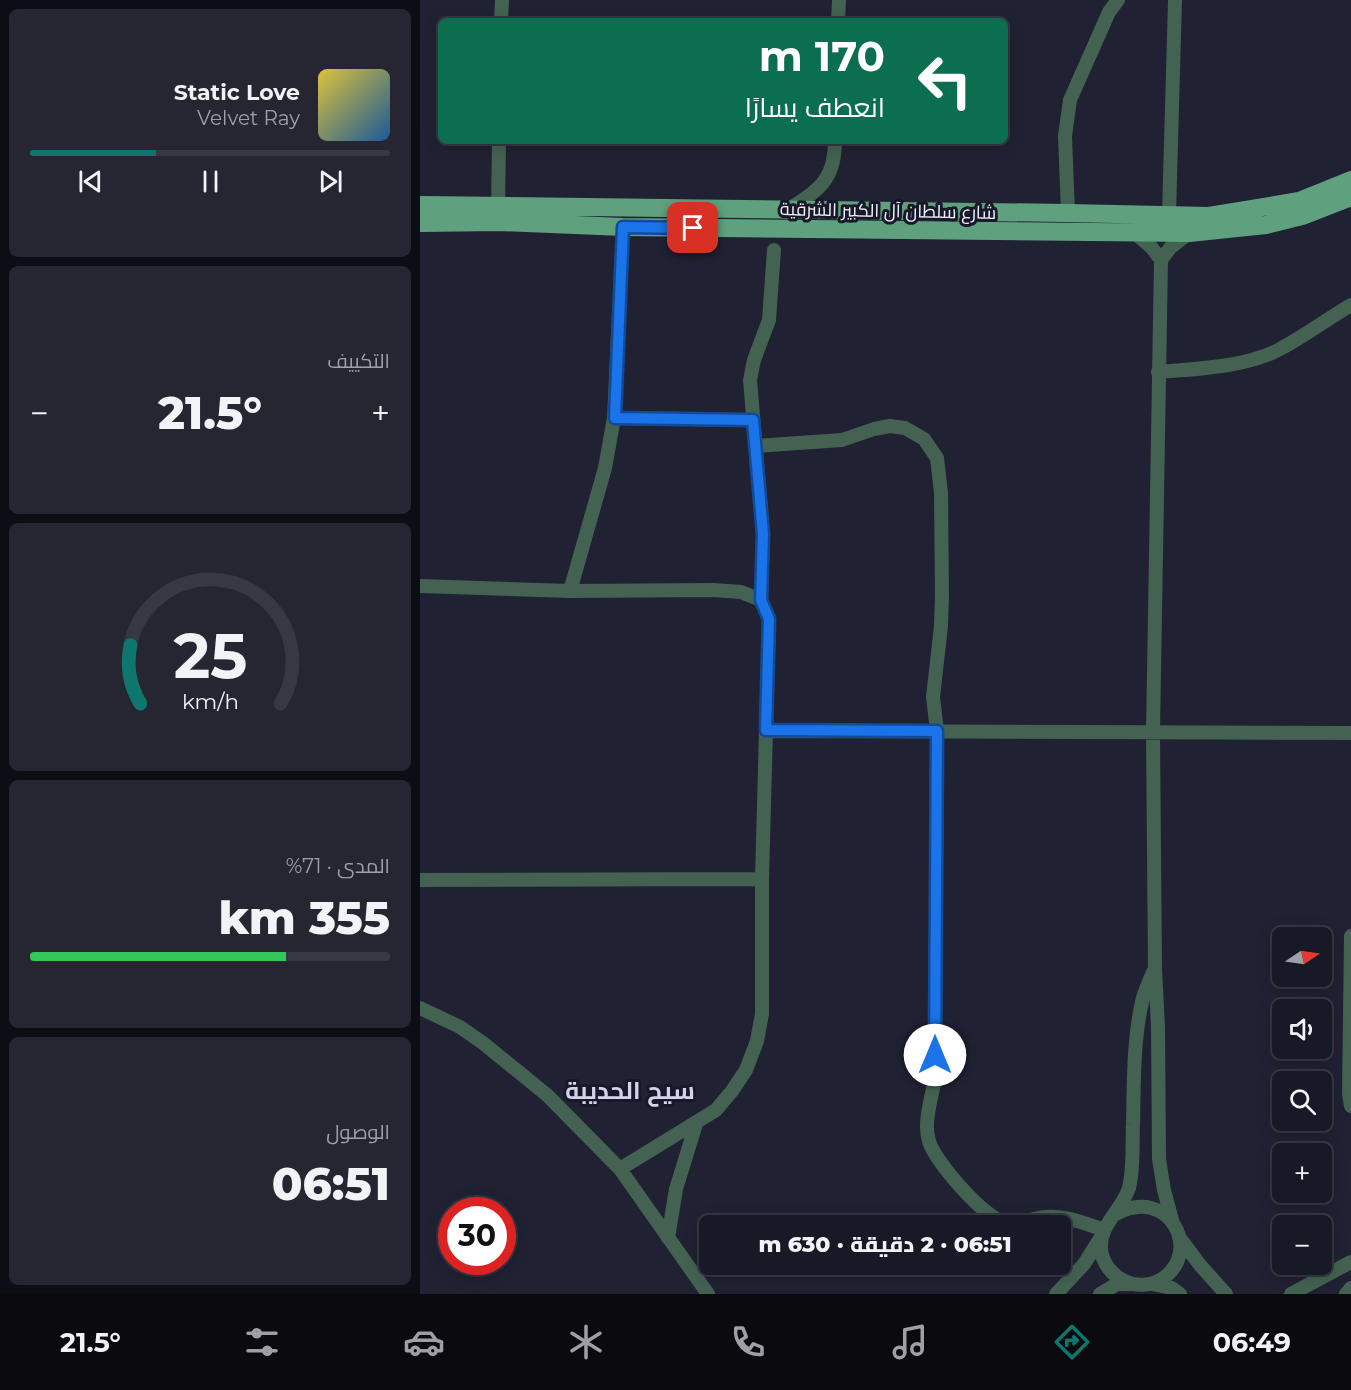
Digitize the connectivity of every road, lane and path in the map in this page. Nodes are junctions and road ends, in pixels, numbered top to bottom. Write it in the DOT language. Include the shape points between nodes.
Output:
graph roads {
  1 [pos="502,0"];
  2 [pos="839,0"];
  3 [pos="1118,0"];
  4 [pos="1175,0"];
  5 [pos="501,18"];
  6 [pos="838,18"];
  7 [pos="499,144"];
  8 [pos="835,144"];
  9 [pos="1351,180"];
  10 [pos="1351,197"];
  11 [pos="420,206"];
  12 [pos="498,208"];
  13 [pos="788,210"];
  14 [pos="1068,213"];
  15 [pos="1169,215"];
  16 [pos="420,223"];
  17 [pos="623,227"];
  18 [pos="1135,233"];
  19 [pos="1189,233"];
  20 [pos="774,250"];
  21 [pos="1161,260"];
  22 [pos="1351,305"];
  23 [pos="1158,372"];
  24 [pos="615,418"];
  25 [pos="753,420"];
  26 [pos="756,446"];
  27 [pos="420,586"];
  28 [pos="570,591"];
  29 [pos="761,600"];
  30 [pos="766,730"];
  31 [pos="937,731"];
  32 [pos="1153,732"];
  33 [pos="1351,733"];
  34 [pos="762,879"];
  35 [pos="420,880"];
  36 [pos="1351,936"];
  37 [pos="1155,968"];
  38 [pos="420,1008"];
  39 [pos="1351,1106"];
  40 [pos="696,1124"];
  41 [pos="620,1169"];
  42 [pos="1116,1214"];
  43 [pos="1172,1220"];
  44 [pos="1103,1233"];
  45 [pos="1179,1237"];
  46 [pos="668,1238"];
  47 [pos="1351,1262"];
  48 [pos="1132,1284"];
  49 [pos="1152,1284"];
  50 [pos="1351,1288"];
  51 [pos="708,1294"];
  52 [pos="1056,1294"];
  53 [pos="1100,1294"];
  54 [pos="1180,1294"];
  55 [pos="1226,1294"];
  56 [pos="1291,1294"];
  57 [pos="1346,1294"];
  1 -- 5 [label="street"];
  2 -- 6 [label="street"];
  3 -- 14 [label="street" via="1070,100 1065,136"];
  4 -- 15 [label="street"];
  7 -- 12 [label="street"];
  8 -- 13 [label="street" via="828,177 816,192"];
  9 -- 15 [label="main road, شارع سلطان آل الكبير الشرقية" via="1299,201 1209,216"];
  10 -- 19 [label="main road, شارع سلطان آل الكبير الشرقية" via="1266,225"];
  11 -- 12 [label="main road, شارع سلطان آل الكبير الشرقية"];
  12 -- 13 [label="main road, شارع سلطان آل الكبير الشرقية"];
  13 -- 14 [label="main road, شارع سلطان آل الكبير الشرقية"];
  14 -- 15 [label="main road, شارع سلطان آل الكبير الشرقية"];
  16 -- 17 [label="main road, شارع سلطان آل الكبير الشرقية"];
  17 -- 18 [label="main road, شارع سلطان آل الكبير الشرقية"];
  17 -- 24 [label="street"];
  18 -- 19 [label="main road, شارع سلطان آل الكبير الشرقية"];
  18 -- 21 [label="street"];
  19 -- 21 [label="street"];
  20 -- 25 [label="street" via="769,320 750,380"];
  21 -- 23 [label="street"];
  22 -- 23 [label="street" via="1263,356 1212,368"];
  23 -- 32 [label="street"];
  24 -- 25 [label="street"];
  24 -- 28 [label="street" via="601,484"];
  25 -- 26 [label="street"];
  26 -- 29 [label="street" via="763,534"];
  26 -- 31 [label="street" via="842,440 890,426 924,439 937,458 942,596 933,697"];
  27 -- 28 [label="street"];
  28 -- 29 [label="street" via="714,590 741,592"];
  29 -- 30 [label="street" via="769,619"];
  30 -- 31 [label="street"];
  30 -- 34 [label="street"];
  31 -- 32 [label="street"];
  31 -- 44 [label="street" via="934,1078 928,1141 943,1168 999,1221 1060,1217"];
  32 -- 33 [label="street"];
  32 -- 37 [label="street"];
  34 -- 35 [label="street"];
  34 -- 40 [label="street" via="762,1014 757,1041 732,1092"];
  36 -- 39 [label="street"];
  37 -- 42 [label="street" via="1142,1000 1134,1055 1129,1188"];
  37 -- 43 [label="street" via="1159,1159"];
  38 -- 41 [label="street" via="460,1027 529,1079"];
  40 -- 41 [label="street"];
  40 -- 46 [label="street" via="676,1189"];
  41 -- 46 [label="street"];
  42 -- 43 [label="street" via="1139,1205 1162,1212"];
  42 -- 44 [label="street"];
  43 -- 45 [label="street"];
  44 -- 48 [label="street" via="1101,1248 1110,1271"];
  44 -- 52 [label="street" via="1091,1255"];
  45 -- 49 [label="street" via="1178,1260 1163,1278"];
  45 -- 55 [label="street"];
  46 -- 51 [label="street"];
  47 -- 56 [label="street"];
  48 -- 49 [label="street"];
  48 -- 53 [label="street" via="1117,1284"];
  49 -- 54 [label="street"];
  50 -- 57 [label="street"];
}
